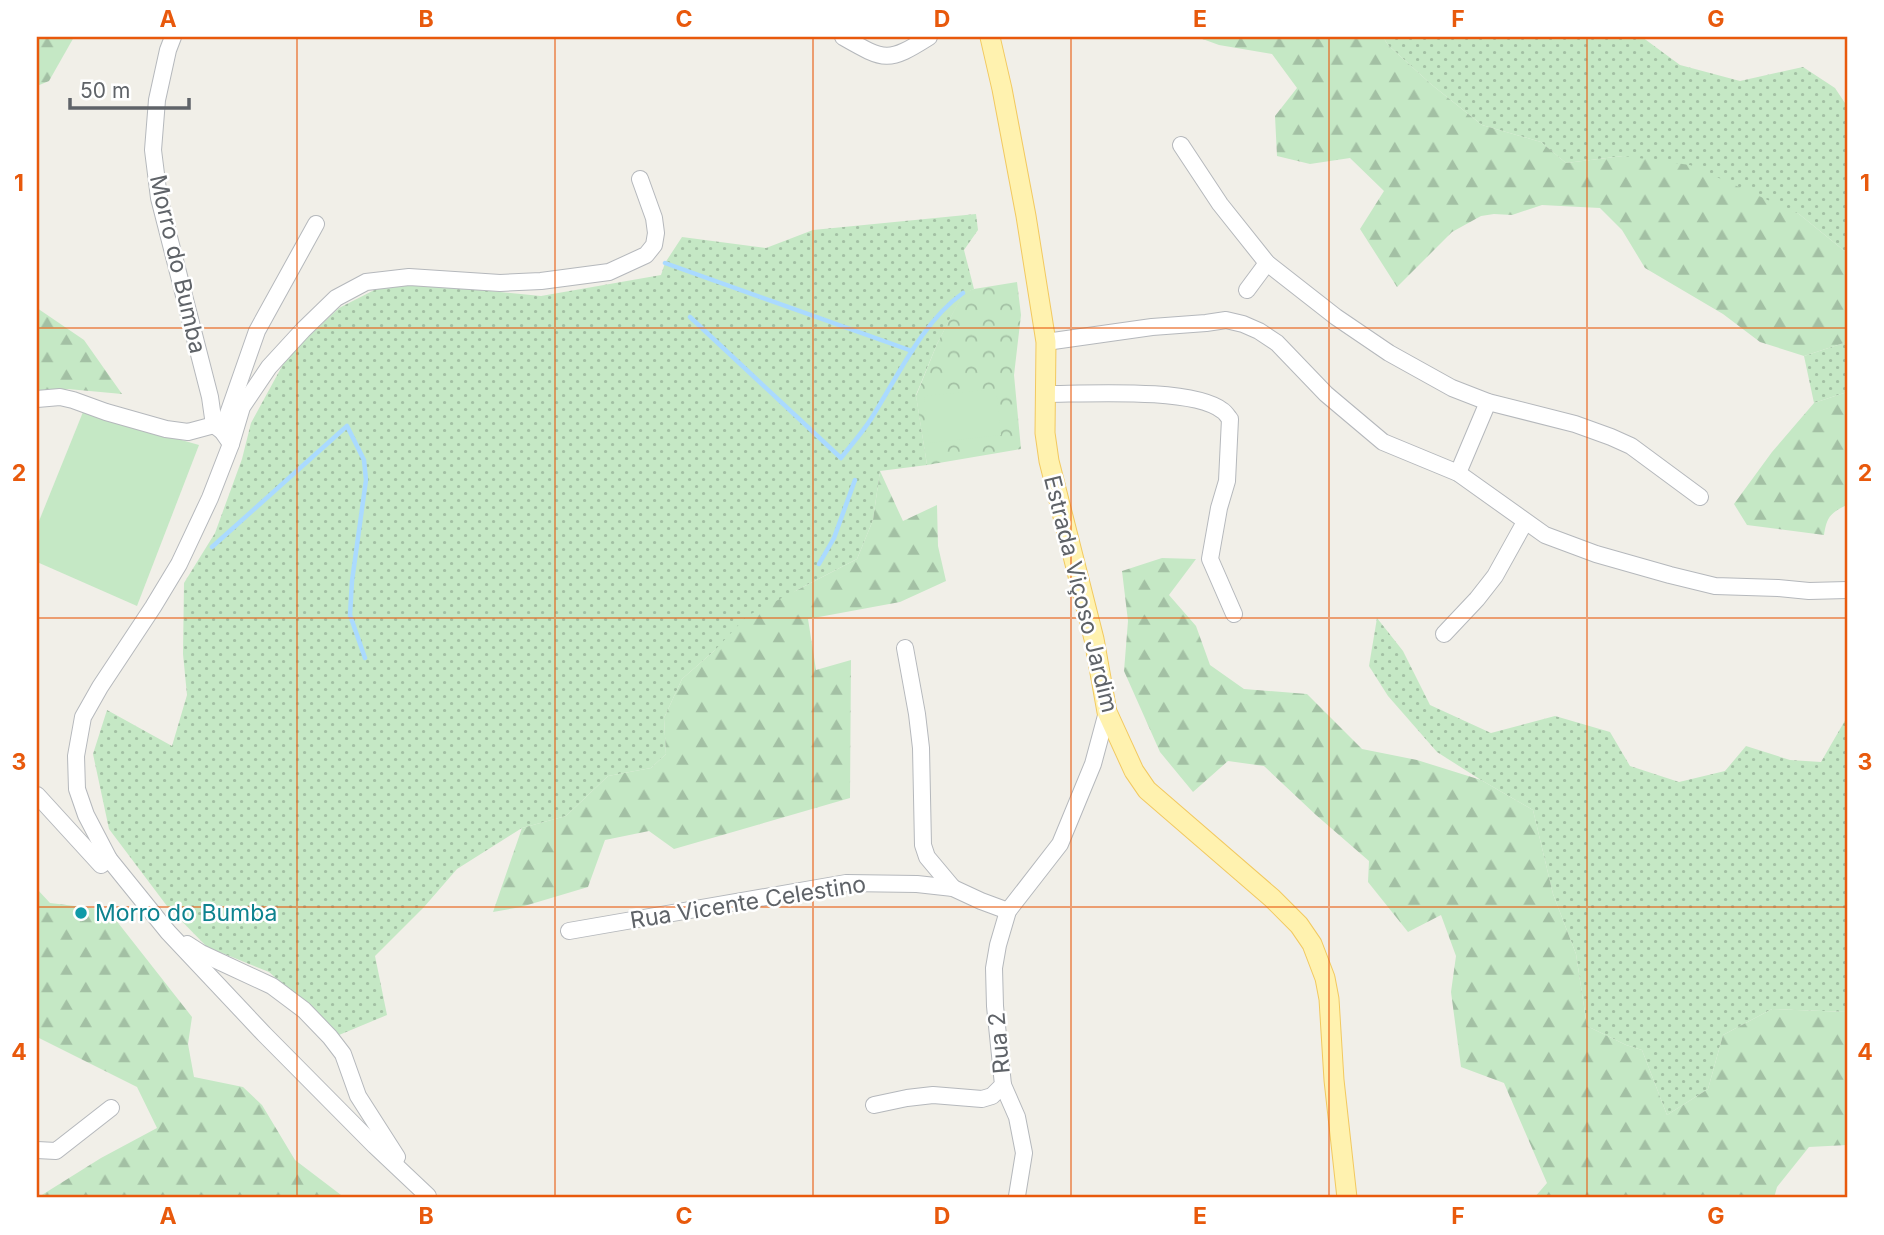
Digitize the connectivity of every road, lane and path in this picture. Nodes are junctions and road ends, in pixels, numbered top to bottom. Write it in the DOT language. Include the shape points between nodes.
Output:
graph roads {
  1 [pos="173,37"];
  2 [pos="843,37"];
  3 [pos="929,37"];
  4 [pos="990,37"];
  5 [pos="1181,145"];
  6 [pos="640,179"];
  7 [pos="316,224"];
  8 [pos="1267,264"];
  9 [pos="1247,290"];
  10 [pos="1046,342"];
  11 [pos="1045,394"];
  12 [pos="37,399"];
  13 [pos="1488,402"];
  14 [pos="222,433"];
  15 [pos="1458,473"];
  16 [pos="1700,497"];
  17 [pos="1525,522"];
  18 [pos="1847,590"];
  19 [pos="1234,614"];
  20 [pos="1444,635"];
  21 [pos="905,648"];
  22 [pos="1107,712"];
  23 [pos="37,795"];
  24 [pos="108,859"];
  25 [pos="953,888"];
  26 [pos="1008,911"];
  27 [pos="569,931"];
  28 [pos="168,932"];
  29 [pos="1003,1084"];
  30 [pos="874,1105"];
  31 [pos="111,1108"];
  32 [pos="37,1150"];
  33 [pos="429,1197"];
  34 [pos="1018,1198"];
  35 [pos="1347,1198"];
  1 -- 14 [label="street, Morro do Bumba" via="156,100 153,150 159,198"];
  2 -- 3 [label="street" via="881,56 905,52"];
  4 -- 10 [label="main road, Estrada Viçoso Jardim"];
  5 -- 8 [label="street"];
  6 -- 14 [label="street" via="656,233 646,255 609,272 541,281 409,278 366,282 336,298 303,330"];
  7 -- 14 [label="street" via="257,331"];
  8 -- 9 [label="street"];
  8 -- 13 [label="street" via="1389,353"];
  10 -- 11 [label="main road, Estrada Viçoso Jardim"];
  10 -- 15 [label="street" via="1226,320 1243,324 1277,344 1383,442"];
  11 -- 19 [label="street" via="1171,396 1207,402 1224,411 1230,419 1227,481 1210,559"];
  11 -- 22 [label="main road, Estrada Viçoso Jardim" via="1049,461 1091,627"];
  12 -- 14 [label="street" via="73,400 166,429"];
  13 -- 15 [label="street"];
  13 -- 16 [label="street" via="1621,441"];
  14 -- 24 [label="street" via="210,498 179,564 83,717 76,756 77,789"];
  15 -- 17 [label="street"];
  17 -- 18 [label="street" via="1545,535 1596,554 1715,586"];
  17 -- 20 [label="street" via="1495,576"];
  21 -- 25 [label="street" via="917,714 923,845 927,857"];
  22 -- 26 [label="street" via="1093,764 1060,844"];
  22 -- 35 [label="main road, Estrada Viçoso Jardim" via="1147,790 1272,898 1312,944 1329,999"];
  23 -- 24 [label="street" via="101,864"];
  24 -- 28 [label="street"];
  25 -- 26 [label="street, Rua Vicente Celestino"];
  25 -- 27 [label="street, Rua Vicente Celestino" via="846,883"];
  26 -- 29 [label="street, Rua 2" via="994,968"];
  28 -- 33 [label="street"];
  28 -- 33 [label="street" via="272,986 304,1010 343,1054 358,1096 389,1147"];
  29 -- 30 [label="street, Rua 2" via="982,1099 933,1095"];
  29 -- 34 [label="street" via="1017,1117 1024,1153"];
  31 -- 32 [label="street" via="56,1151"];
}
